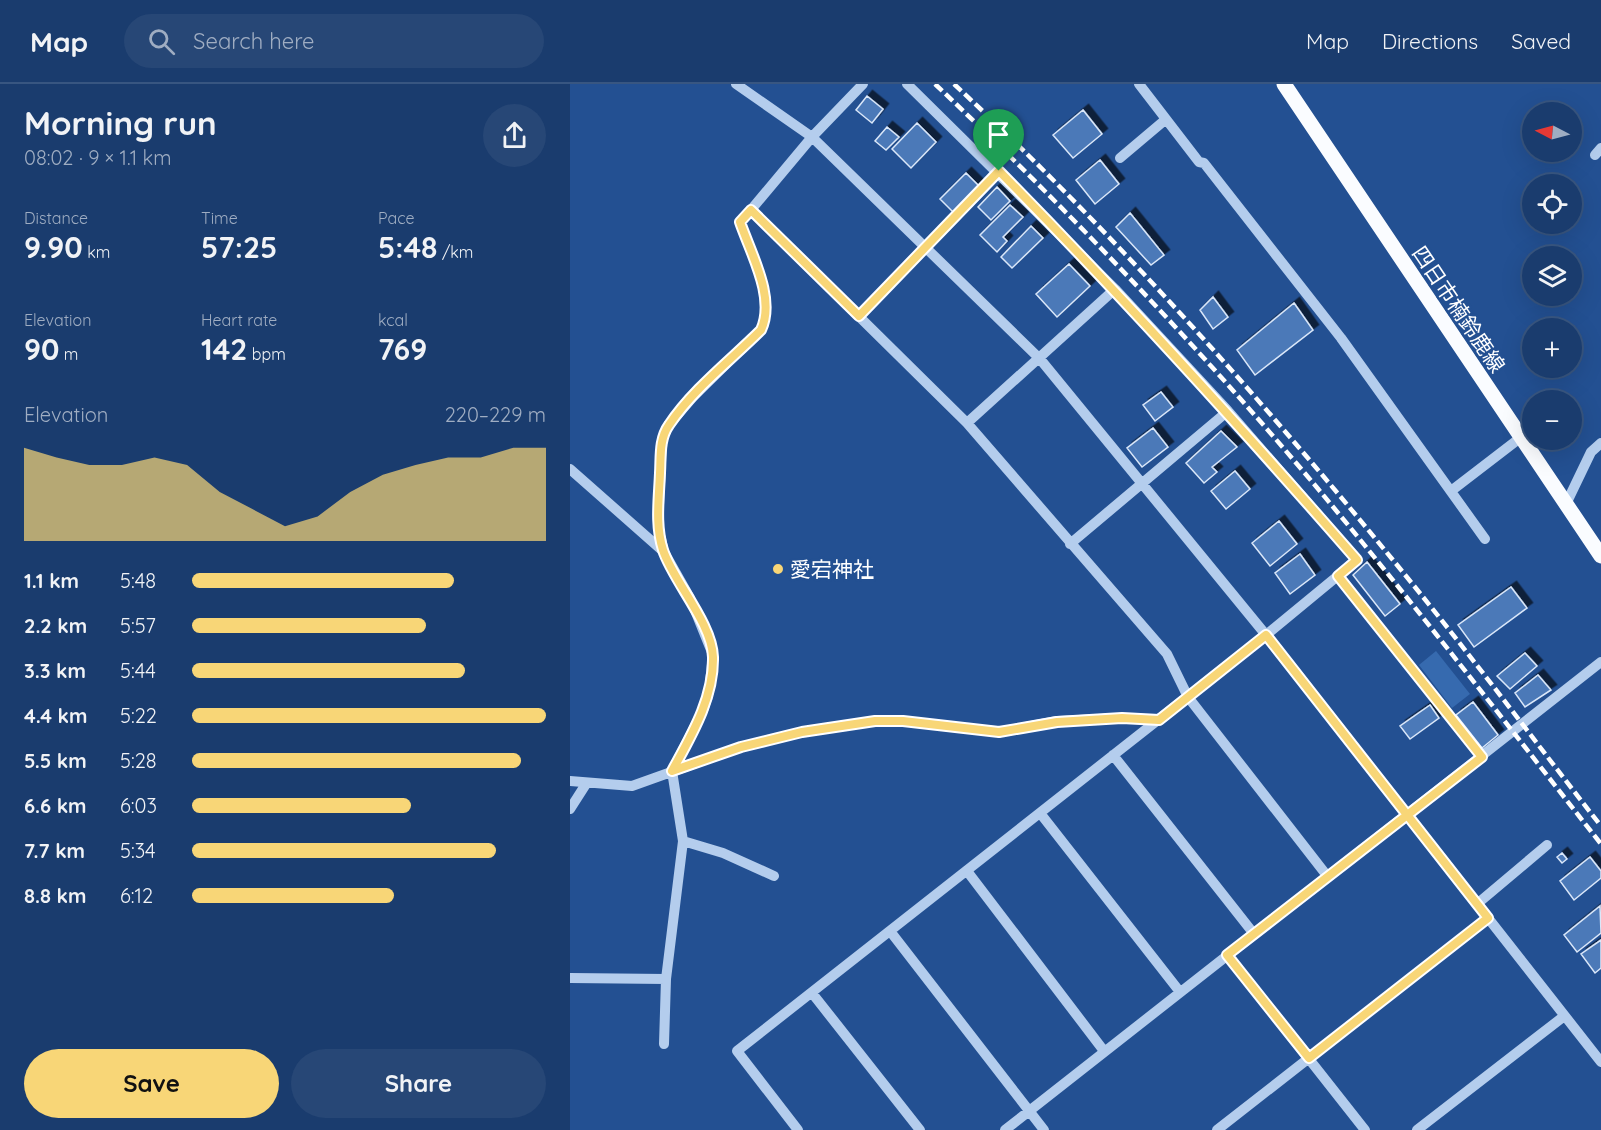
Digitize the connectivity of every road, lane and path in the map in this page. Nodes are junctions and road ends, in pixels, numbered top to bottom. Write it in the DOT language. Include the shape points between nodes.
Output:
graph roads {
  1 [pos="736,84"];
  2 [pos="863,84"];
  3 [pos="907,84"];
  4 [pos="1139,84"];
  5 [pos="1284,84"];
  6 [pos="1165,120"];
  7 [pos="812,137"];
  8 [pos="1120,158"];
  9 [pos="999,171"];
  10 [pos="751,210"];
  11 [pos="925,246"];
  12 [pos="1115,289"];
  13 [pos="859,316"];
  14 [pos="1040,359"];
  15 [pos="1228,411"];
  16 [pos="967,423"];
  17 [pos="1520,438"];
  18 [pos="1601,443"];
  19 [pos="570,469"];
  20 [pos="1142,483"];
  21 [pos="1451,491"];
  22 [pos="1566,504"];
  23 [pos="1485,539"];
  24 [pos="1070,544"];
  25 [pos="664,552"];
  26 [pos="1601,556"];
  27 [pos="1338,576"];
  28 [pos="1266,635"];
  29 [pos="1601,662"];
  30 [pos="1188,697"];
  31 [pos="1159,720"];
  32 [pos="1113,755"];
  33 [pos="1482,757"];
  34 [pos="672,771"];
  35 [pos="570,781"];
  36 [pos="586,784"];
  37 [pos="570,809"];
  38 [pos="1040,813"];
  39 [pos="1408,813"];
  40 [pos="683,841"];
  41 [pos="1547,844"];
  42 [pos="967,871"];
  43 [pos="774,876"];
  44 [pos="1328,877"];
  45 [pos="1477,904"];
  46 [pos="1488,918"];
  47 [pos="890,931"];
  48 [pos="1254,934"];
  49 [pos="1227,955"];
  50 [pos="570,978"];
  51 [pos="666,979"];
  52 [pos="1180,992"];
  53 [pos="812,993"];
  54 [pos="1563,1017"];
  55 [pos="664,1044"];
  56 [pos="1104,1051"];
  57 [pos="1309,1058"];
  58 [pos="1601,1062"];
  59 [pos="1030,1111"];
  60 [pos="798,1130"];
  61 [pos="920,1130"];
  62 [pos="1005,1130"];
  63 [pos="1044,1130"];
  64 [pos="1217,1130"];
  65 [pos="1365,1130"];
  66 [pos="1418,1130"];
  1 -- 7 [label="street"];
  2 -- 7 [label="street"];
  3 -- 9 [label="street"];
  4 -- 6 [label="street"];
  5 -- 17 [label="main road, 四日市楠鈴鹿線"];
  6 -- 8 [label="street"];
  6 -- 21 [label="street" via="1199,162 1204,163 1341,338"];
  7 -- 10 [label="street"];
  7 -- 11 [label="street"];
  9 -- 11 [label="street"];
  9 -- 12 [label="street"];
  10 -- 13 [label="street"];
  10 -- 25 [label="street" via="740,222 764,293 767,318 761,330 668,426 662,441 658,526"];
  11 -- 13 [label="street"];
  11 -- 14 [label="street"];
  12 -- 14 [label="street"];
  12 -- 15 [label="street"];
  13 -- 16 [label="street"];
  14 -- 16 [label="street"];
  14 -- 20 [label="street"];
  15 -- 20 [label="street"];
  15 -- 27 [label="street" via="1357,560"];
  16 -- 24 [label="street"];
  17 -- 21 [label="street"];
  17 -- 22 [label="main road, 四日市楠鈴鹿線"];
  18 -- 22 [label="street" via="1592,452"];
  19 -- 25 [label="street"];
  20 -- 24 [label="street"];
  20 -- 28 [label="street"];
  21 -- 23 [label="street"];
  22 -- 26 [label="main road, 四日市楠鈴鹿線"];
  24 -- 30 [label="street" via="1167,654"];
  25 -- 34 [label="street" via="690,598 713,655 704,708"];
  27 -- 28 [label="street"];
  27 -- 33 [label="street"];
  28 -- 30 [label="street"];
  28 -- 39 [label="street"];
  29 -- 33 [label="street"];
  30 -- 31 [label="street"];
  30 -- 44 [label="street"];
  31 -- 32 [label="street"];
  31 -- 34 [label="street" via="1057,722 999,732 875,721 802,732 741,747"];
  32 -- 38 [label="street"];
  32 -- 48 [label="street"];
  33 -- 39 [label="street"];
  34 -- 36 [label="street" via="632,786"];
  34 -- 40 [label="street"];
  35 -- 36 [label="street"];
  36 -- 37 [label="street"];
  38 -- 42 [label="street"];
  38 -- 52 [label="street"];
  39 -- 44 [label="street"];
  39 -- 45 [label="street"];
  40 -- 43 [label="street" via="723,853"];
  40 -- 51 [label="street"];
  41 -- 45 [label="street"];
  42 -- 47 [label="street"];
  42 -- 56 [label="street"];
  44 -- 48 [label="street"];
  45 -- 46 [label="street"];
  46 -- 54 [label="street"];
  46 -- 57 [label="street"];
  47 -- 53 [label="street"];
  47 -- 59 [label="street"];
  48 -- 49 [label="street"];
  49 -- 52 [label="street"];
  49 -- 57 [label="street"];
  50 -- 51 [label="street"];
  51 -- 55 [label="street"];
  52 -- 56 [label="street"];
  53 -- 60 [label="street" via="737,1051"];
  53 -- 61 [label="street"];
  54 -- 58 [label="street"];
  54 -- 66 [label="street"];
  56 -- 59 [label="street"];
  57 -- 64 [label="street"];
  57 -- 65 [label="street"];
  59 -- 62 [label="street"];
  59 -- 63 [label="street"];
}
